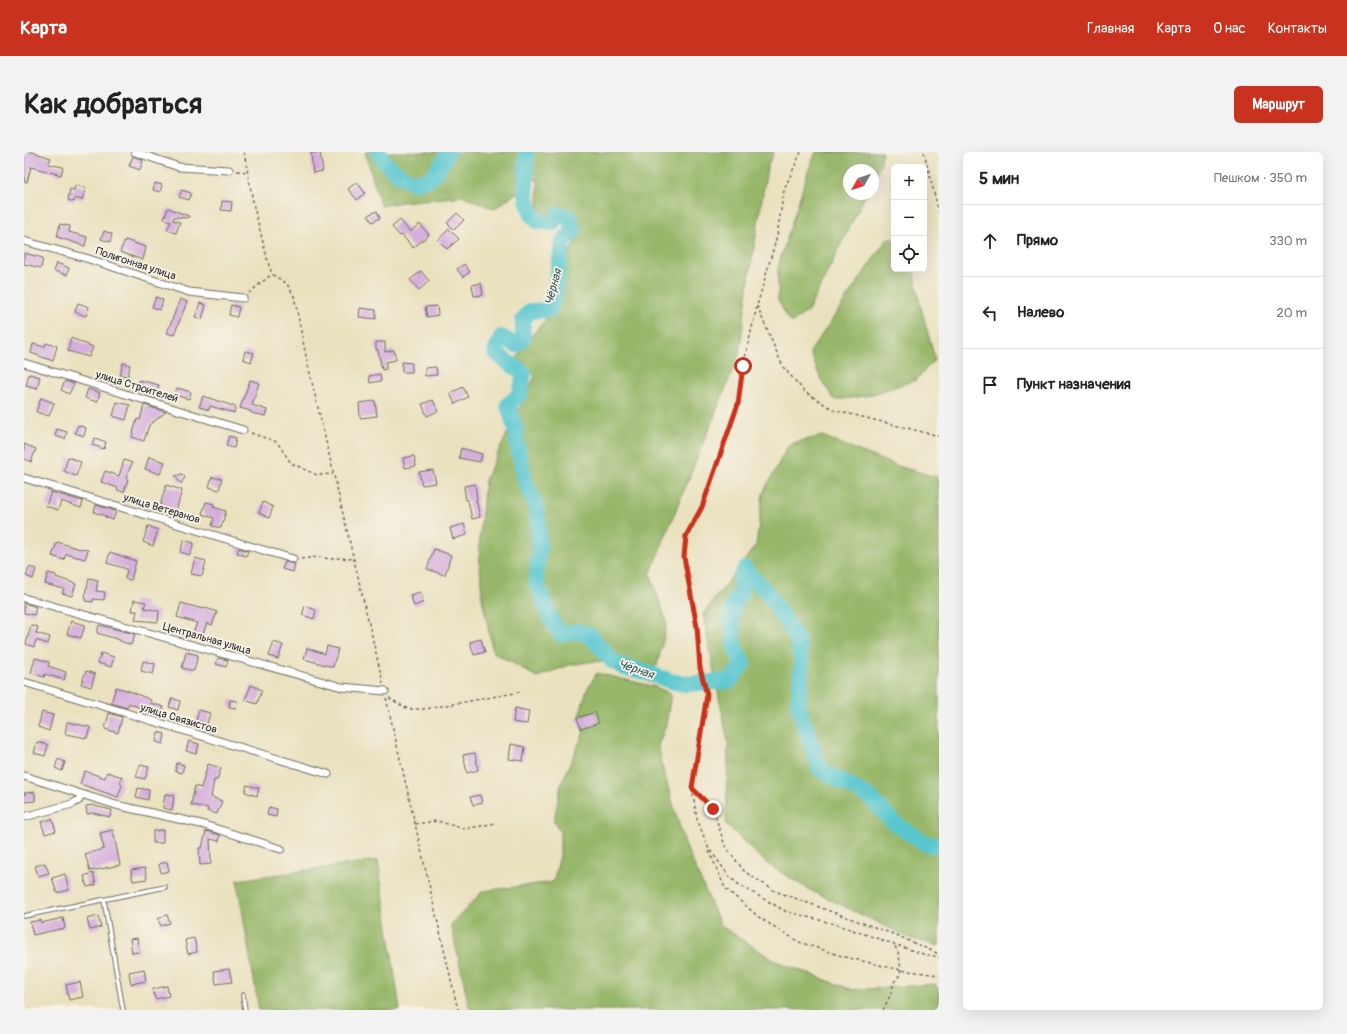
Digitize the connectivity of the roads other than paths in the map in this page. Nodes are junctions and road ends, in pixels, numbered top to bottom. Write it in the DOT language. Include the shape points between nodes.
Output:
graph roads {
  1 [pos="135,152"];
  2 [pos="229,170"];
  3 [pos="24,241"];
  4 [pos="243,298"];
  5 [pos="24,363"];
  6 [pos="243,430"];
  7 [pos="24,478"];
  8 [pos="293,559"];
  9 [pos="24,598"];
  10 [pos="24,682"];
  11 [pos="385,692"];
  12 [pos="328,774"];
  13 [pos="24,776"];
  14 [pos="81,794"];
  15 [pos="24,817"];
  16 [pos="281,849"];
  17 [pos="165,887"];
  18 [pos="104,900"];
  19 [pos="24,916"];
  20 [pos="243,996"];
  21 [pos="123,1010"];
  22 [pos="245,1010"];
  1 -- 2 [label="street" via="179,167"];
  3 -- 4 [label="street, Полигонная улица" via="189,292"];
  5 -- 6 [label="street, улица Строителей"];
  7 -- 8 [label="street, улица Ветеранов"];
  9 -- 11 [label="street, Центральная улица" via="342,687"];
  10 -- 12 [label="street, улица Связистов"];
  13 -- 14 [label="street"];
  14 -- 15 [label="street" via="79,800 72,804"];
  14 -- 16 [label="street" via="116,805 201,824"];
  17 -- 18 [label="lane"];
  18 -- 19 [label="lane"];
  18 -- 21 [label="lane"];
  20 -- 22 [label="lane"];
}
